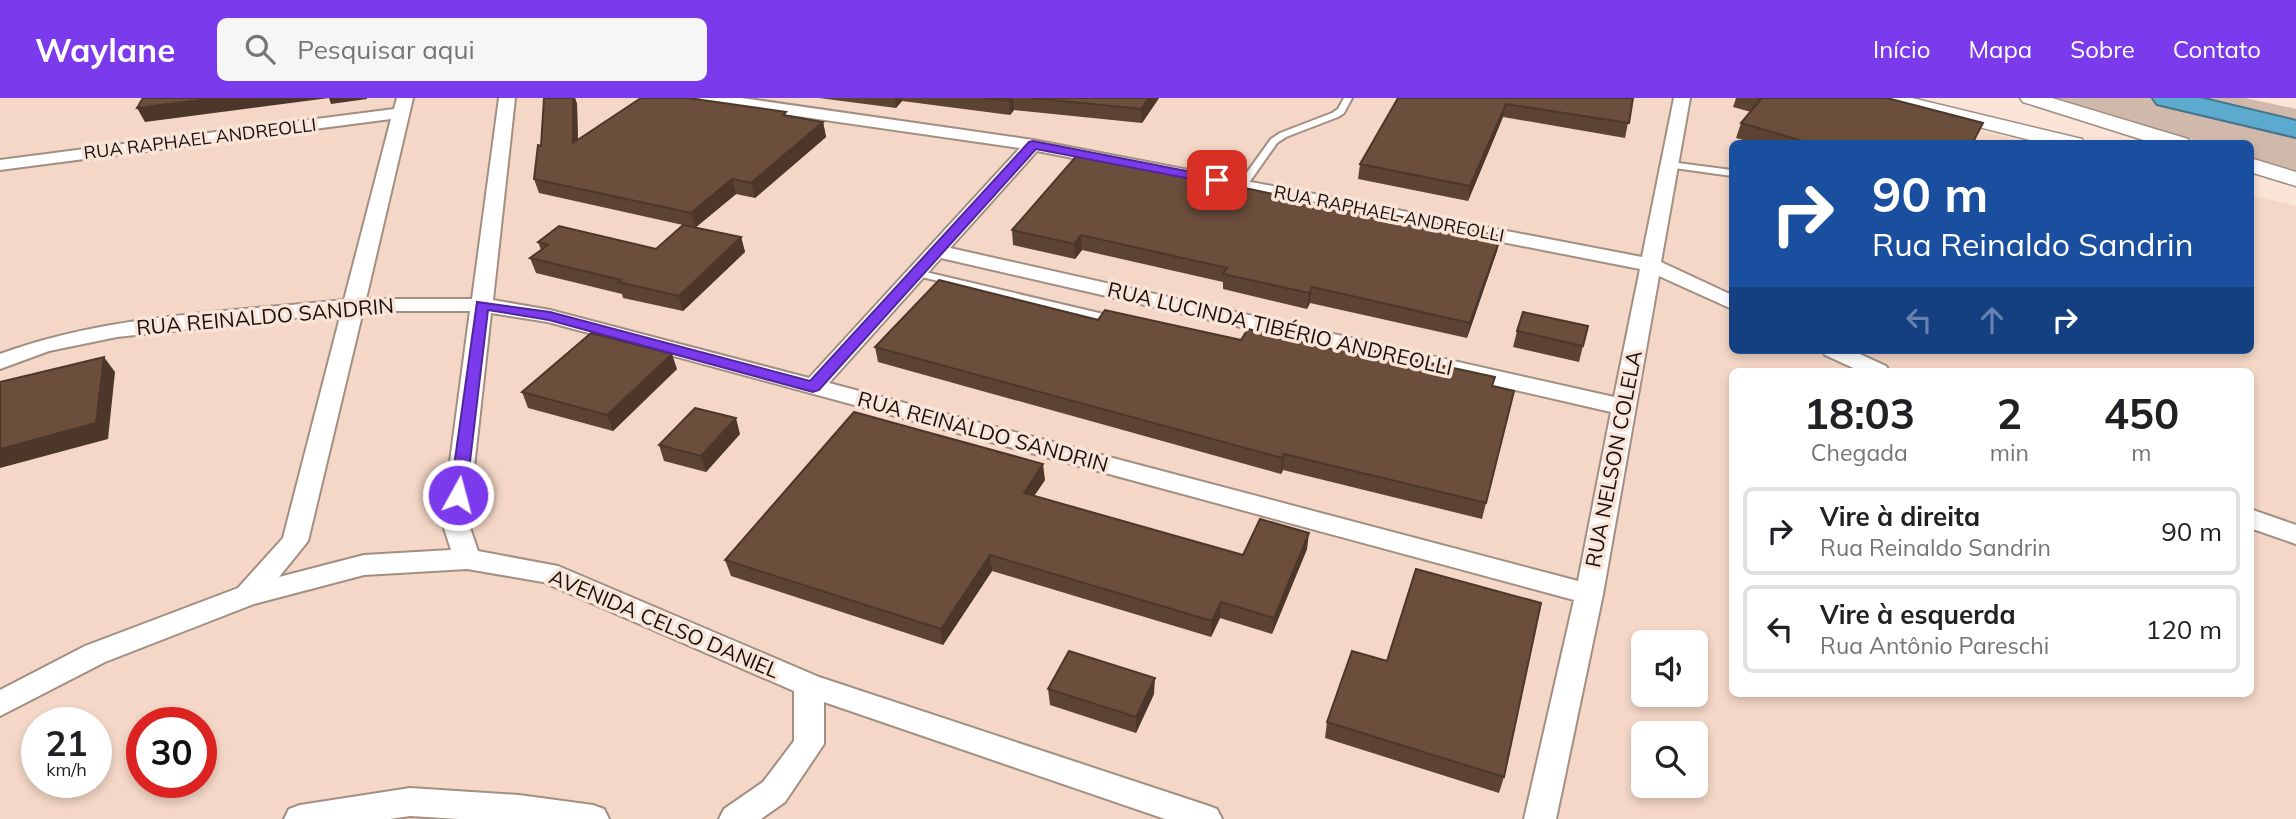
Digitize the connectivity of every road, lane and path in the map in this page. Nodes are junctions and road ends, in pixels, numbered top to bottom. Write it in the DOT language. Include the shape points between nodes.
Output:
graph roads {
  1 [pos="507,98"];
  2 [pos="707,98"];
  3 [pos="1348,98"];
  4 [pos="1682,98"];
  5 [pos="1886,98"];
  6 [pos="2030,98"];
  7 [pos="2166,98"];
  8 [pos="403,106"];
  9 [pos="2296,129"];
  10 [pos="2058,140"];
  11 [pos="2166,140"];
  12 [pos="1033,145"];
  13 [pos="0,165"];
  14 [pos="1670,165"];
  15 [pos="2254,166"];
  16 [pos="1729,173"];
  17 [pos="2296,179"];
  18 [pos="1243,185"];
  19 [pos="2254,187"];
  20 [pos="2296,197"];
  21 [pos="937,251"];
  22 [pos="1651,265"];
  23 [pos="917,273"];
  24 [pos="1729,302"];
  25 [pos="353,305"];
  26 [pos="482,305"];
  27 [pos="1124,322"];
  28 [pos="1842,354"];
  29 [pos="0,362"];
  30 [pos="1872,368"];
  31 [pos="813,387"];
  32 [pos="1624,407"];
  33 [pos="2254,519"];
  34 [pos="2296,534"];
  35 [pos="467,559"];
  36 [pos="1589,594"];
  37 [pos="248,596"];
  38 [pos="809,685"];
  39 [pos="0,704"];
  40 [pos="512,814"];
  41 [pos="300,819"];
  42 [pos="593,819"];
  43 [pos="735,819"];
  44 [pos="1206,819"];
  45 [pos="1540,819"];
  1 -- 26 [label="street"];
  2 -- 12 [label="street, RUA RAPHAEL ANDREOLLI"];
  3 -- 18 [label="lane" via="1335,115 1274,141"];
  4 -- 14 [label="street, RUA NELSON COLELA"];
  5 -- 10 [label="street"];
  6 -- 11 [label="street"];
  7 -- 9 [label="highway"];
  8 -- 13 [label="street, RUA RAPHAEL ANDREOLLI"];
  8 -- 25 [label="street"];
  12 -- 18 [label="street, RUA RAPHAEL ANDREOLLI"];
  12 -- 21 [label="street"];
  14 -- 16 [label="lane"];
  14 -- 22 [label="street, RUA NELSON COLELA"];
  15 -- 17 [label="street"];
  18 -- 22 [label="street, RUA RAPHAEL ANDREOLLI"];
  19 -- 20 [label="street"];
  21 -- 23 [label="street"];
  21 -- 32 [label="street, RUA LUCINDA TIBÉRIO ANDREOLLI"];
  22 -- 24 [label="street, RUA RAPHAEL ANDREOLLI"];
  22 -- 32 [label="street, RUA NELSON COLELA"];
  23 -- 27 [label="lane"];
  23 -- 31 [label="street"];
  25 -- 26 [label="street, RUA REINALDO SANDRIN"];
  25 -- 29 [label="street, RUA REINALDO SANDRIN" via="117,330 43,346"];
  25 -- 37 [label="street" via="295,541"];
  26 -- 31 [label="street, RUA REINALDO SANDRIN" via="550,316"];
  26 -- 35 [label="street" via="455,522"];
  28 -- 30 [label="street"];
  31 -- 36 [label="street, RUA REINALDO SANDRIN"];
  32 -- 36 [label="street, RUA NELSON COLELA"];
  33 -- 34 [label="street"];
  35 -- 37 [label="street, AVENIDA CELSO DANIEL" via="364,565"];
  35 -- 38 [label="street, AVENIDA CELSO DANIEL" via="548,573"];
  36 -- 45 [label="street, RUA NELSON COLELA"];
  37 -- 39 [label="street, AVENIDA CELSO DANIEL" via="95,654"];
  38 -- 43 [label="street" via="809,744 774,792"];
  38 -- 44 [label="street, AVENIDA CELSO DANIEL"];
  40 -- 41 [label="street" via="410,802"];
  40 -- 42 [label="street"];
}
